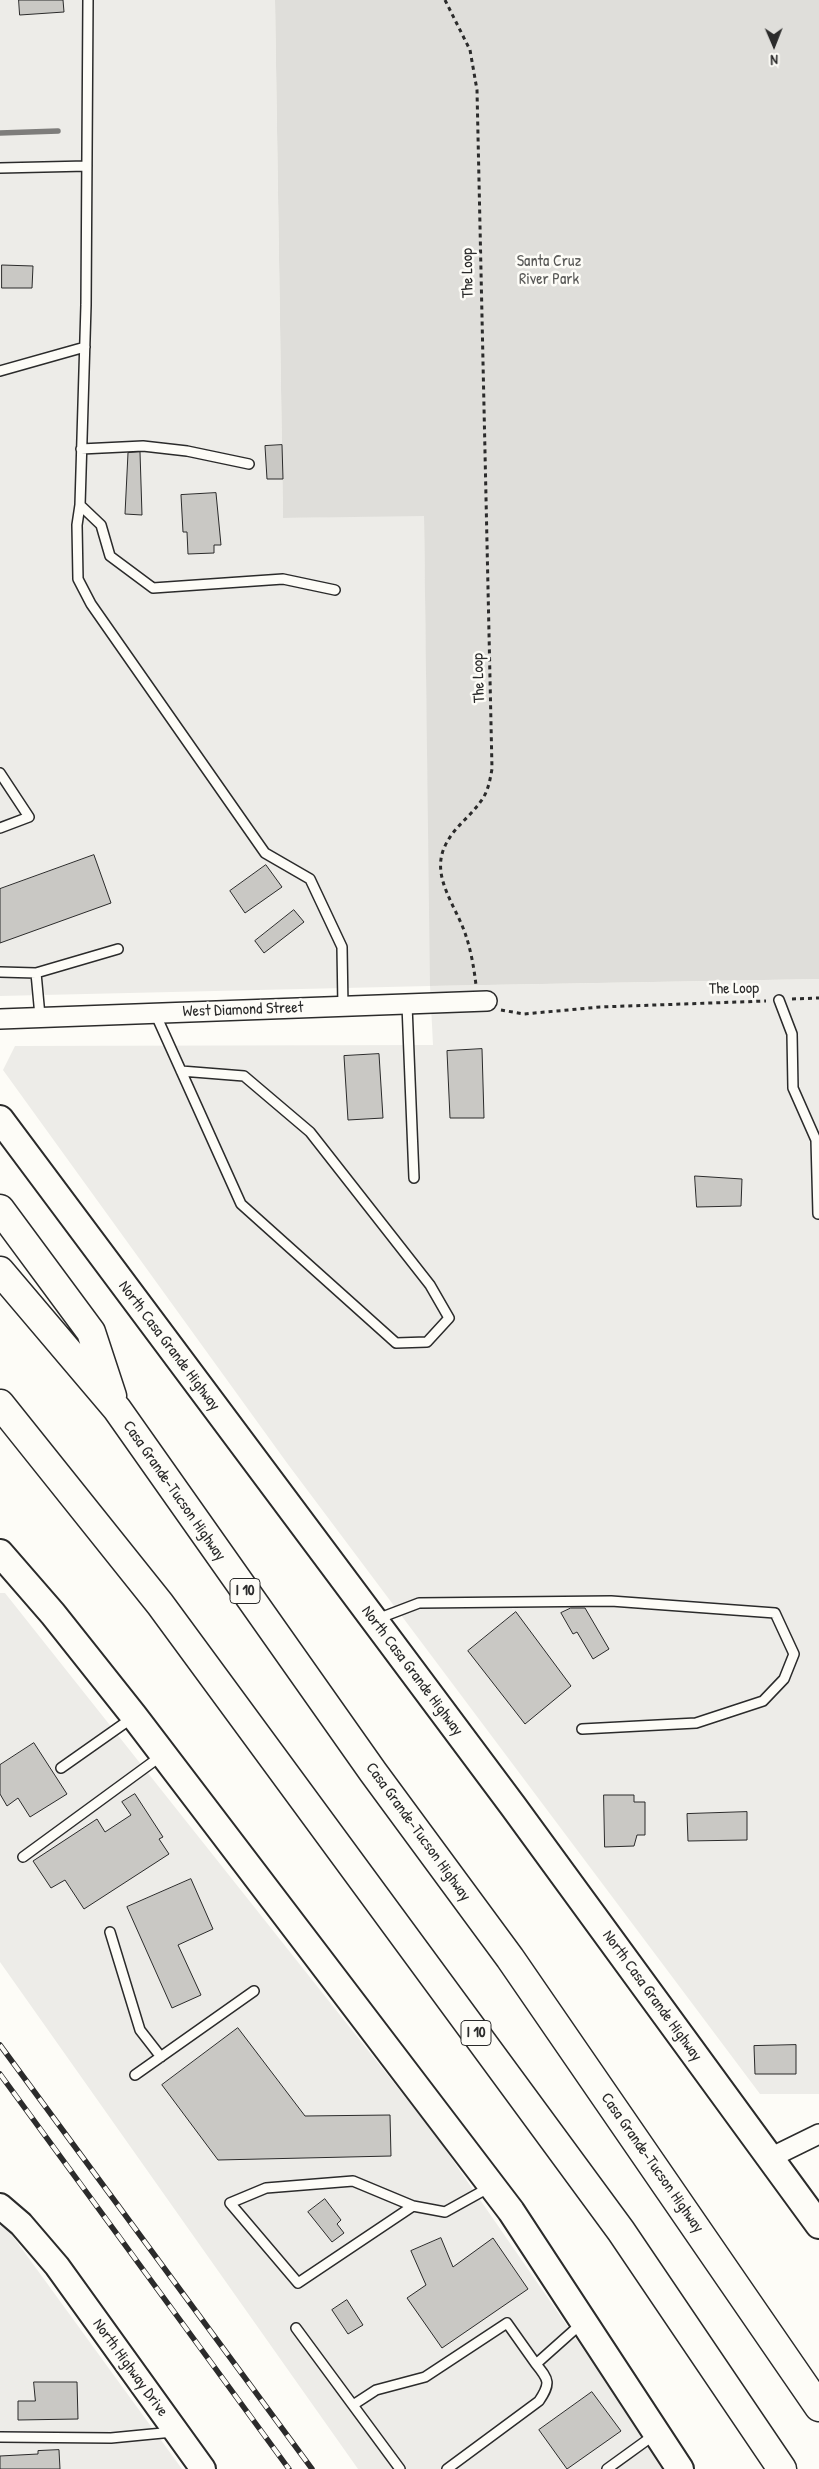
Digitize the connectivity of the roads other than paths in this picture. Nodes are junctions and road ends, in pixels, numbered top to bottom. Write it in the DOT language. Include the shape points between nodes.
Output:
graph roads {
  1 [pos="88,0"];
  2 [pos="87,166"];
  3 [pos="0,168"];
  4 [pos="85,347"];
  5 [pos="0,370"];
  6 [pos="81,449"];
  7 [pos="249,464"];
  8 [pos="80,505"];
  9 [pos="335,590"];
  10 [pos="0,773"];
  11 [pos="0,828"];
  12 [pos="118,949"];
  13 [pos="0,972"];
  14 [pos="36,973"];
  15 [pos="779,1000"];
  16 [pos="486,1001"];
  17 [pos="408,1005"];
  18 [pos="343,1007"];
  19 [pos="155,1013"];
  20 [pos="40,1016"];
  21 [pos="0,1018"];
  22 [pos="181,1071"];
  23 [pos="0,1120"];
  24 [pos="414,1178"];
  25 [pos="0,1209"];
  26 [pos="818,1214"];
  27 [pos="0,1271"];
  28 [pos="0,1404"];
  29 [pos="117,1410"];
  30 [pos="0,1553"];
  31 [pos="374,1620"];
  32 [pos="134,1716"];
  33 [pos="582,1729"];
  34 [pos="163,1754"];
  35 [pos="61,1768"];
  36 [pos="23,1857"];
  37 [pos="110,1932"];
  38 [pos="254,1991"];
  39 [pos="161,2057"];
  40 [pos="135,2076"];
  41 [pos="819,2134"];
  42 [pos="770,2158"];
  43 [pos="492,2186"];
  44 [pos="0,2206"];
  45 [pos="413,2206"];
  46 [pos="819,2225"];
  47 [pos="584,2322"];
  48 [pos="296,2328"];
  49 [pos="536,2364"];
  50 [pos="353,2406"];
  51 [pos="819,2407"];
  52 [pos="176,2432"];
  53 [pos="657,2433"];
  54 [pos="0,2437"];
  55 [pos="203,2469"];
  56 [pos="400,2469"];
  57 [pos="447,2469"];
  58 [pos="607,2469"];
  59 [pos="680,2469"];
  60 [pos="782,2469"];
  1 -- 2 [label="lane"];
  2 -- 3 [label="lane"];
  2 -- 4 [label="lane"];
  4 -- 5 [label="lane"];
  4 -- 6 [label="lane"];
  6 -- 7 [label="lane" via="143,446"];
  6 -- 8 [label="lane"];
  8 -- 9 [label="lane" via="101,525 110,556 153,588 283,579"];
  8 -- 18 [label="lane" via="78,579 91,604 265,853 310,879 342,947"];
  10 -- 11 [label="lane" via="29,817"];
  12 -- 14 [label="lane"];
  13 -- 14 [label="lane"];
  14 -- 20 [label="lane"];
  15 -- 26 [label="lane" via="792,1034 793,1088 816,1140"];
  16 -- 17 [label="street, West Diamond Street"];
  17 -- 18 [label="street, West Diamond Street"];
  17 -- 24 [label="lane"];
  18 -- 19 [label="street, West Diamond Street"];
  19 -- 20 [label="street, West Diamond Street"];
  19 -- 22 [label="lane"];
  20 -- 21 [label="street, West Diamond Street"];
  22 -- 22 [label="lane" via="241,1204 396,1343 426,1342 449,1318 430,1285 310,1132 244,1076"];
  23 -- 31 [label="main road, North Casa Grande Highway"];
  25 -- 29 [label="highway" via="91,1332"];
  27 -- 29 [label="highway, Casa Grande-Tucson Highway / I 10"];
  28 -- 60 [label="highway, I 10" via="160,1604 603,2206"];
  29 -- 51 [label="highway, Casa Grande-Tucson Highway / I 10" via="373,1772 510,1958"];
  30 -- 32 [label="main road"];
  31 -- 33 [label="lane" via="419,1603 611,1601 775,1613 794,1654 784,1679 763,1701 696,1723"];
  31 -- 42 [label="main road, North Casa Grande Highway"];
  32 -- 34 [label="main road"];
  32 -- 35 [label="lane"];
  34 -- 36 [label="lane"];
  34 -- 43 [label="main road"];
  37 -- 39 [label="lane" via="140,2030"];
  38 -- 39 [label="lane"];
  39 -- 40 [label="lane"];
  41 -- 42 [label="street"];
  42 -- 46 [label="main road, North Casa Grande Highway"];
  43 -- 45 [label="lane" via="445,2212"];
  43 -- 47 [label="main road"];
  44 -- 52 [label="street, North Highway Drive" via="21,2224 57,2266"];
  45 -- 45 [label="lane" via="353,2181 266,2188 230,2203 298,2283"];
  47 -- 49 [label="lane"];
  47 -- 53 [label="main road"];
  48 -- 50 [label="lane"];
  49 -- 50 [label="lane" via="507,2323 425,2377 376,2390"];
  49 -- 57 [label="lane" via="547,2377 548,2387 539,2401"];
  50 -- 56 [label="lane"];
  52 -- 54 [label="lane" via="111,2438"];
  52 -- 55 [label="street, North Highway Drive"];
  53 -- 58 [label="lane"];
  53 -- 59 [label="main road"];
}
